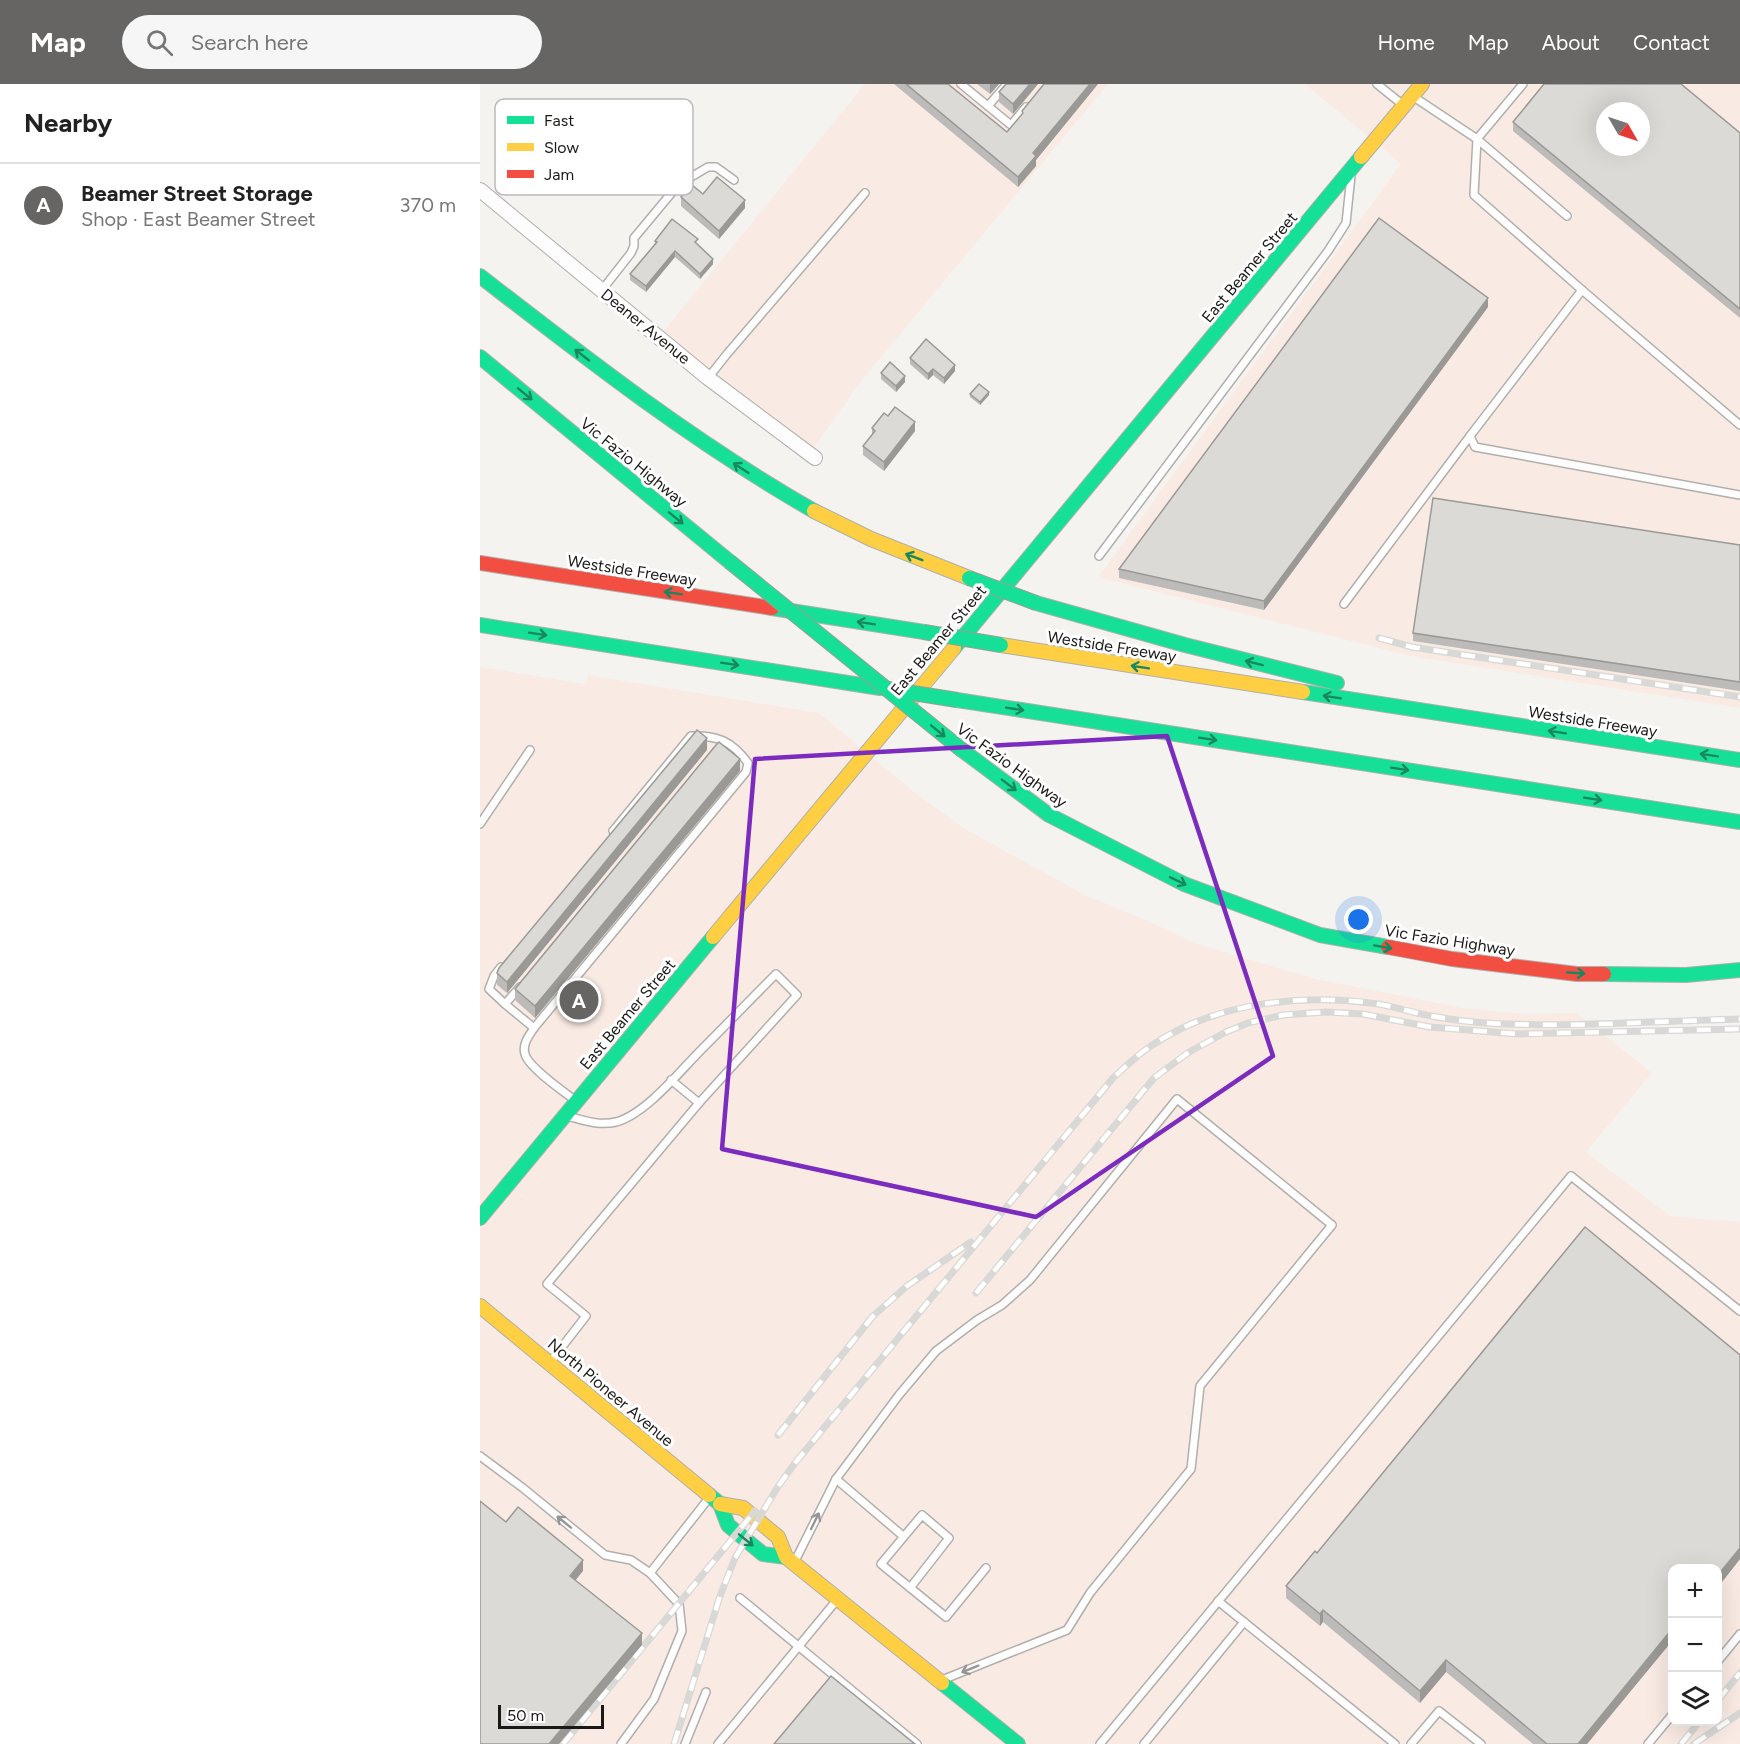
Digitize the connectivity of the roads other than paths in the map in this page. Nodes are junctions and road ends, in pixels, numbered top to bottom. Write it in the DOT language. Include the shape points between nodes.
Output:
graph roads {
  1 [pos="961,84"];
  2 [pos="1007,84"];
  3 [pos="1377,84"];
  4 [pos="1422,84"];
  5 [pos="1523,84"];
  6 [pos="970,87"];
  7 [pos="1031,100"];
  8 [pos="1408,101"];
  9 [pos="988,106"];
  10 [pos="1477,139"];
  11 [pos="1352,168"];
  12 [pos="693,176"];
  13 [pos="734,180"];
  14 [pos="480,190"];
  15 [pos="866,194"];
  16 [pos="670,195"];
  17 [pos="1567,216"];
  18 [pos="480,276"];
  19 [pos="602,290"];
  20 [pos="1582,290"];
  21 [pos="480,357"];
  22 [pos="708,378"];
  23 [pos="1740,426"];
  24 [pos="1470,436"];
  25 [pos="815,458"];
  26 [pos="1740,495"];
  27 [pos="1099,556"];
  28 [pos="480,563"];
  29 [pos="1344,604"];
  30 [pos="480,625"];
  31 [pos="1452,715"];
  32 [pos="723,739"];
  33 [pos="716,748"];
  34 [pos="530,750"];
  35 [pos="1740,760"];
  36 [pos="1740,822"];
  37 [pos="480,824"];
  38 [pos="608,837"];
  39 [pos="509,957"];
  40 [pos="1740,970"];
  41 [pos="528,977"];
  42 [pos="505,1004"];
  43 [pos="534,1028"];
  44 [pos="671,1080"];
  45 [pos="576,1101"];
  46 [pos="699,1103"];
  47 [pos="564,1115"];
  48 [pos="480,1218"];
  49 [pos="480,1306"];
  50 [pos="1740,1311"];
  51 [pos="549,1363"];
  52 [pos="480,1456"];
  53 [pos="836,1479"];
  54 [pos="716,1500"];
  55 [pos="903,1536"];
  56 [pos="790,1560"];
  57 [pos="986,1568"];
  58 [pos="650,1573"];
  59 [pos="910,1588"];
  60 [pos="740,1598"];
  61 [pos="837,1599"];
  62 [pos="1218,1601"];
  63 [pos="1244,1622"];
  64 [pos="1740,1634"];
  65 [pos="798,1646"];
  66 [pos="1722,1656"];
  67 [pos="940,1681"];
  68 [pos="706,1692"];
  69 [pos="1668,1720"];
  70 [pos="1105,1742"];
  71 [pos="621,1744"];
  72 [pos="685,1744"];
  73 [pos="718,1744"];
  74 [pos="917,1744"];
  75 [pos="1018,1744"];
  76 [pos="1144,1744"];
  77 [pos="1395,1744"];
  78 [pos="1411,1744"];
  79 [pos="1481,1744"];
  80 [pos="1648,1744"];
  1 -- 6 [label="lane"];
  2 -- 9 [label="lane"];
  3 -- 8 [label="lane"];
  4 -- 8 [label="main road, East Beamer Street"];
  5 -- 10 [label="lane"];
  6 -- 9 [label="lane"];
  7 -- 9 [label="lane" via="1011,125"];
  8 -- 10 [label="lane"];
  8 -- 11 [label="main road, East Beamer Street"];
  10 -- 17 [label="lane"];
  10 -- 20 [label="lane" via="1474,195"];
  11 -- 27 [label="lane" via="1346,223 1340,233"];
  11 -- 45 [label="main road, East Beamer Street"];
  12 -- 13 [label="lane" via="708,167"];
  14 -- 19 [label="street, Deaner Avenue"];
  15 -- 22 [label="lane"];
  16 -- 19 [label="lane" via="634,238 631,252"];
  31 -- 18 [label="main road, one-way, bridge" via="1036,603 888,546 765,483 652,408"];
  19 -- 22 [label="street, Deaner Avenue"];
  20 -- 23 [label="lane"];
  20 -- 24 [label="lane"];
  21 -- 40 [label="main road, Vic Fazio Highway, one-way, bridge" via="962,750 1049,815 1184,884 1320,935 1452,959 1576,974 1686,975"];
  22 -- 25 [label="street, Deaner Avenue"];
  24 -- 26 [label="lane" via="1475,447"];
  24 -- 29 [label="lane"];
  31 -- 28 [label="main road, Westside Freeway, one-way, bridge"];
  30 -- 36 [label="main road, one-way, bridge"];
  35 -- 31 [label="main road, Westside Freeway, one-way"];
  32 -- 33 [label="lane"];
  32 -- 38 [label="lane" via="691,736"];
  32 -- 43 [label="lane" via="742,754 748,763 746,771"];
  34 -- 37 [label="lane"];
  39 -- 42 [label="lane" via="489,989"];
  41 -- 42 [label="lane"];
  42 -- 43 [label="lane"];
  43 -- 45 [label="lane" via="524,1052 529,1064"];
  44 -- 46 [label="lane"];
  44 -- 46 [label="lane" via="776,974 797,995"];
  44 -- 47 [label="lane" via="637,1113 616,1122 597,1124"];
  45 -- 47 [label="main road, East Beamer Street"];
  46 -- 51 [label="lane" via="547,1284 586,1316"];
  47 -- 48 [label="main road, East Beamer Street"];
  49 -- 51 [label="main road, North Pioneer Avenue"];
  50 -- 62 [label="lane" via="1570,1176"];
  51 -- 54 [label="main road, North Pioneer Avenue"];
  58 -- 52 [label="lane, one-way" via="632,1560 605,1555"];
  53 -- 55 [label="lane"];
  56 -- 53 [label="lane, one-way"];
  53 -- 67 [label="lane, one-way" via="936,1351 1002,1305 1029,1280 1177,1099 1332,1225 1200,1386 1191,1469 1090,1593 1067,1630"];
  54 -- 56 [label="main road, North Pioneer Avenue" via="743,1508 778,1537"];
  54 -- 56 [label="main road, North Pioneer Avenue, one-way" via="728,1525 763,1554"];
  54 -- 58 [label="lane"];
  55 -- 59 [label="lane" via="881,1564"];
  55 -- 59 [label="lane" via="921,1515 949,1538"];
  56 -- 61 [label="main road, North Pioneer Avenue"];
  57 -- 59 [label="lane" via="946,1617"];
  58 -- 71 [label="lane" via="679,1604 682,1631 654,1699"];
  60 -- 65 [label="lane"];
  61 -- 65 [label="lane"];
  61 -- 67 [label="main road, North Pioneer Avenue"];
  62 -- 63 [label="lane"];
  62 -- 70 [label="lane"];
  63 -- 76 [label="lane"];
  63 -- 77 [label="lane"];
  64 -- 66 [label="lane"];
  65 -- 73 [label="lane"];
  65 -- 74 [label="lane"];
  67 -- 75 [label="main road, North Pioneer Avenue"];
  68 -- 72 [label="lane"];
  69 -- 80 [label="lane"];
  78 -- 79 [label="lane" via="1440,1711"];
}
